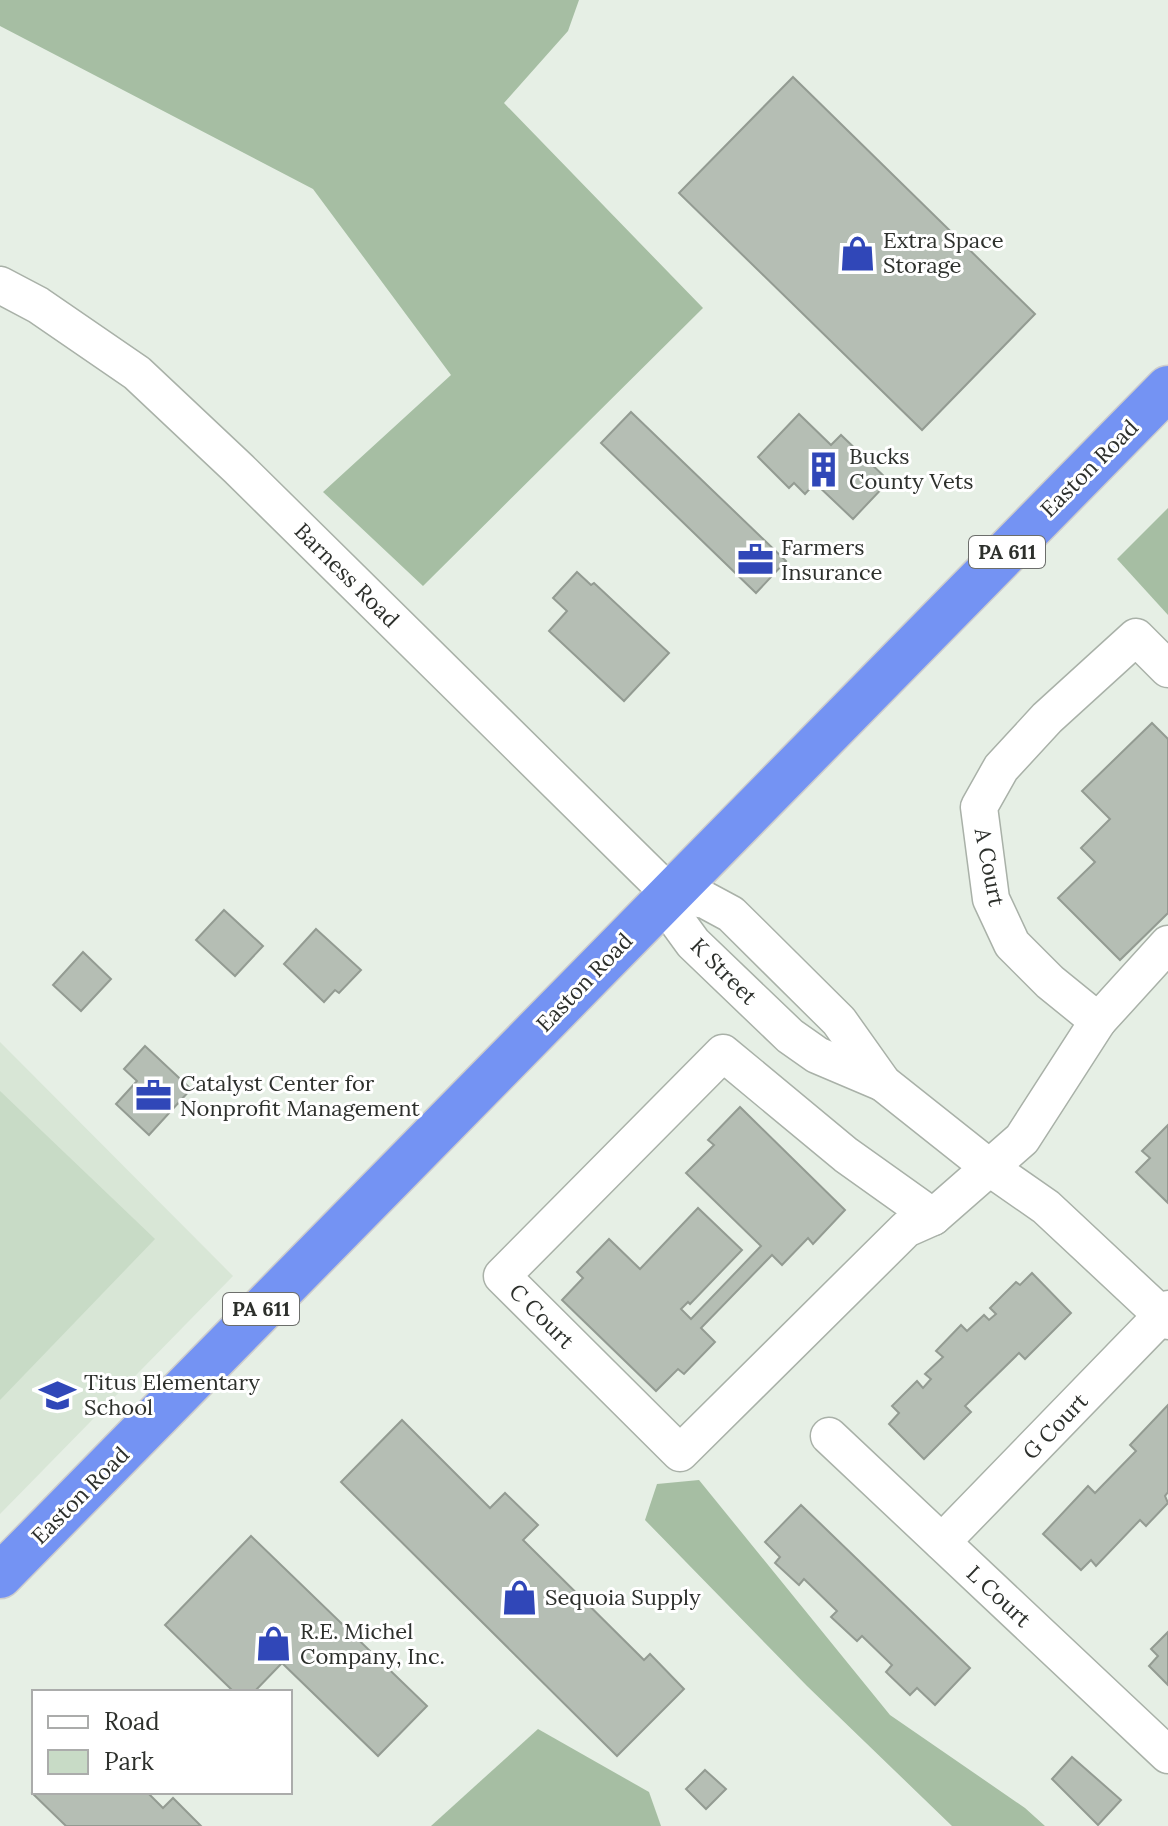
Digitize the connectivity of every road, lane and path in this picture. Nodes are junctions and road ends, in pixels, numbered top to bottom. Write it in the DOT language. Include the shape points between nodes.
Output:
graph roads {
  1 [pos="0,285"];
  2 [pos="1168,388"];
  3 [pos="1168,669"];
  4 [pos="670,894"];
  5 [pos="1168,944"];
  6 [pos="1098,1021"];
  7 [pos="883,1083"];
  8 [pos="990,1168"];
  9 [pos="933,1217"];
  10 [pos="1166,1315"];
  11 [pos="829,1436"];
  12 [pos="942,1542"];
  13 [pos="0,1576"];
  14 [pos="1168,1755"];
  1 -- 4 [label="street, Barness Road" via="137,373"];
  2 -- 4 [label="highway, Easton Road / PA 611"];
  3 -- 6 [label="street, A Court" via="1136,637 1047,718 1001,768 979,807 991,899 1012,944"];
  4 -- 7 [label="street, K Street" via="705,900 731,914 839,1021"];
  4 -- 7 [label="street, K Street" via="677,921 693,943 790,1036 817,1055"];
  4 -- 13 [label="highway, Easton Road / PA 611"];
  5 -- 6 [label="street"];
  6 -- 8 [label="street" via="1022,1139"];
  7 -- 8 [label="street, K Street"];
  8 -- 9 [label="street, C Court"];
  8 -- 10 [label="street, K Street" via="1046,1207"];
  9 -- 9 [label="street, C Court" via="906,1229 680,1453 502,1276 723,1053 846,1155"];
  10 -- 12 [label="street, G Court"];
  11 -- 12 [label="street, L Court"];
  12 -- 14 [label="street, L Court"];
}
